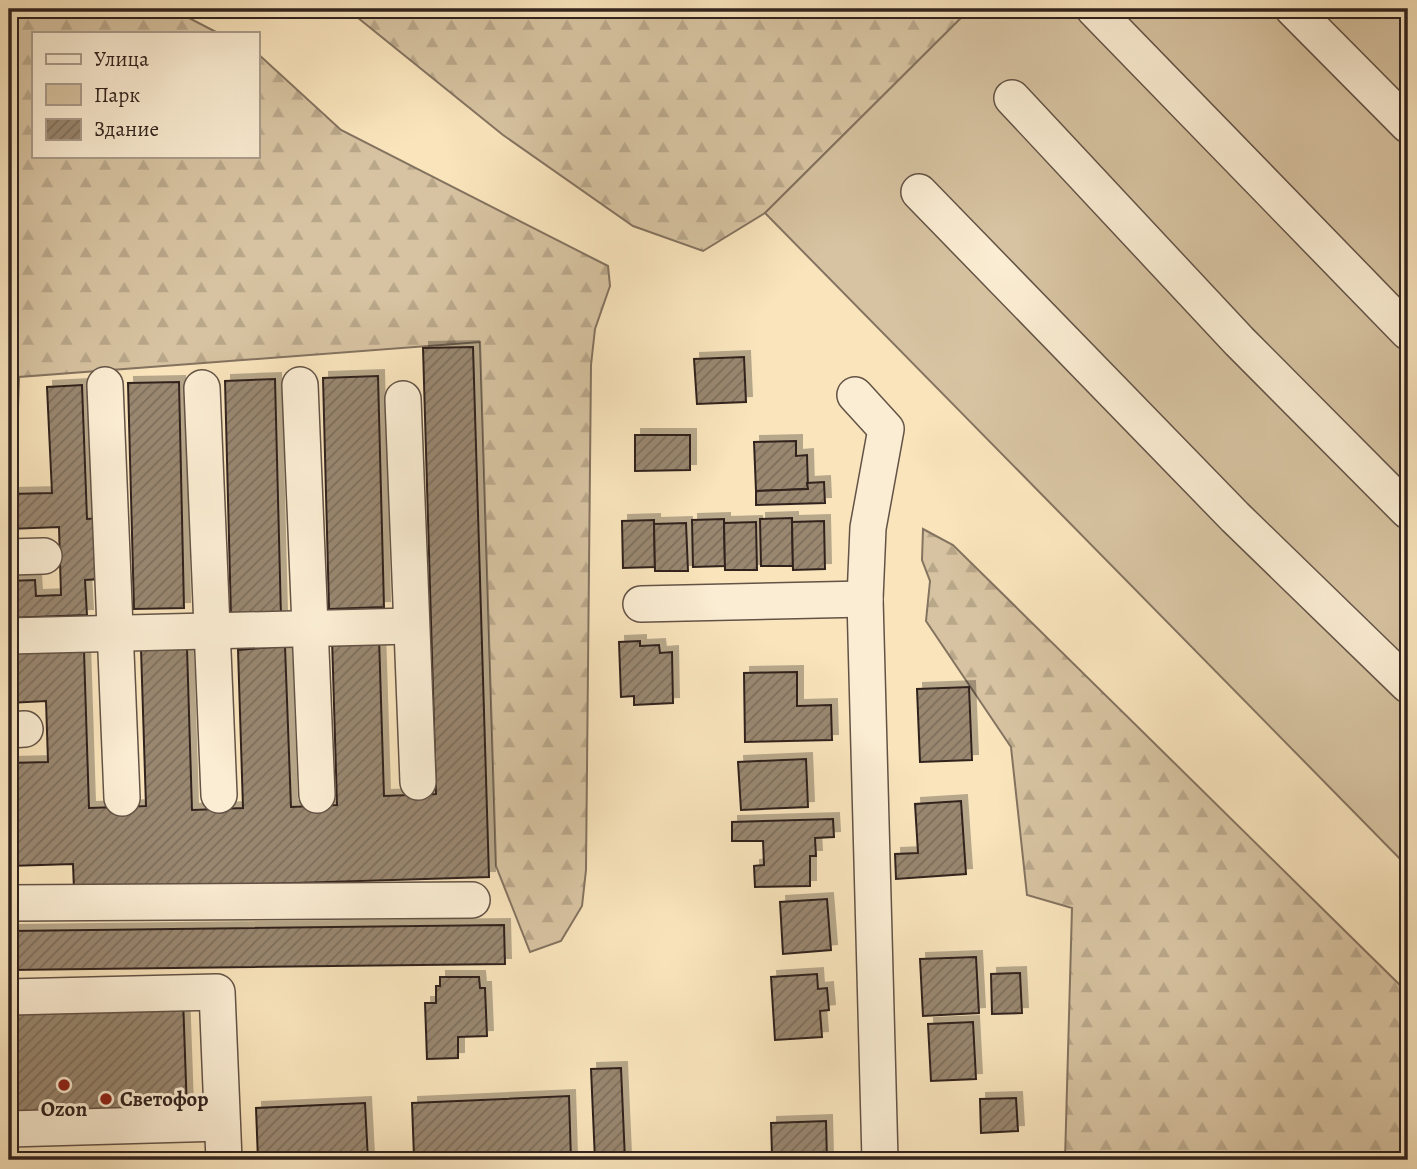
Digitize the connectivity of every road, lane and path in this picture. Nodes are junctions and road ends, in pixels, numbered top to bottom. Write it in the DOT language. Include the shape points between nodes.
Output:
graph roads {
  1 [pos="1094,9"];
  2 [pos="1293,9"];
  3 [pos="1012,98"];
  4 [pos="1408,125"];
  5 [pos="919,192"];
  6 [pos="1408,332"];
  7 [pos="300,385"];
  8 [pos="105,386"];
  9 [pos="202,388"];
  10 [pos="855,395"];
  11 [pos="403,400"];
  12 [pos="1408,511"];
  13 [pos="44,556"];
  14 [pos="9,557"];
  15 [pos="864,599"];
  16 [pos="641,604"];
  17 [pos="411,626"];
  18 [pos="309,629"];
  19 [pos="211,631"];
  20 [pos="115,634"];
  21 [pos="9,636"];
  22 [pos="1408,685"];
  23 [pos="418,782"];
  24 [pos="219,795"];
  25 [pos="317,795"];
  26 [pos="122,798"];
  27 [pos="472,900"];
  28 [pos="9,903"];
  29 [pos="9,997"];
  30 [pos="222,1123"];
  31 [pos="9,1129"];
  32 [pos="224,1160"];
  33 [pos="880,1160"];
  1 -- 6 [label="lane"];
  2 -- 4 [label="lane"];
  3 -- 12 [label="lane" via="1239,341"];
  5 -- 22 [label="lane" via="1235,517"];
  7 -- 18 [label="lane"];
  8 -- 20 [label="lane"];
  9 -- 19 [label="lane"];
  10 -- 15 [label="lane" via="886,429 867,528"];
  11 -- 17 [label="lane"];
  13 -- 14 [label="lane"];
  15 -- 16 [label="lane"];
  15 -- 33 [label="lane"];
  17 -- 18 [label="lane"];
  17 -- 23 [label="lane"];
  18 -- 19 [label="lane"];
  18 -- 25 [label="lane"];
  19 -- 20 [label="lane"];
  19 -- 24 [label="lane"];
  20 -- 21 [label="lane"];
  20 -- 26 [label="lane"];
  27 -- 28 [label="lane"];
  29 -- 30 [label="lane" via="217,992"];
  30 -- 31 [label="lane"];
  30 -- 32 [label="lane"];
}
